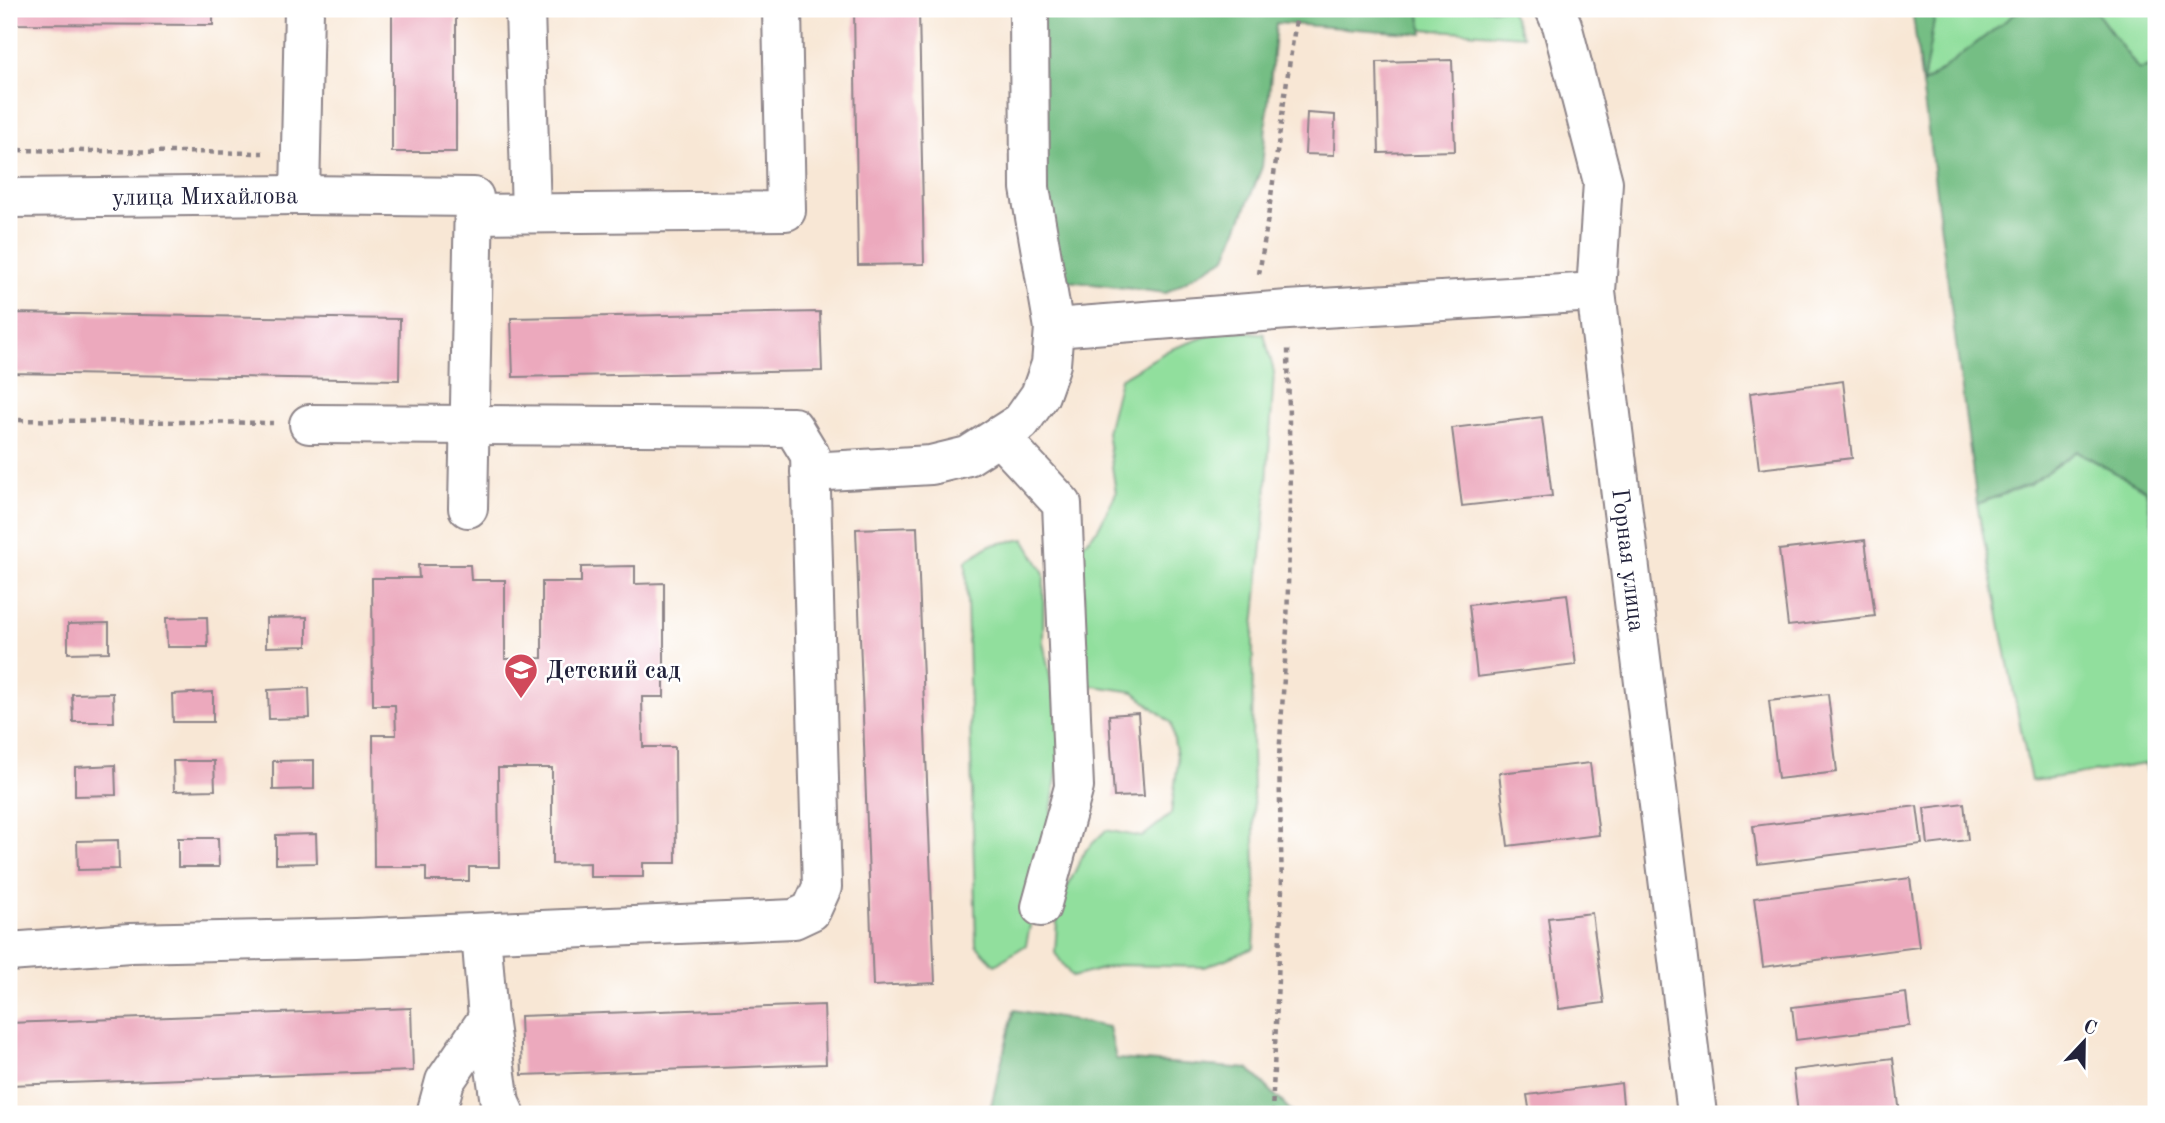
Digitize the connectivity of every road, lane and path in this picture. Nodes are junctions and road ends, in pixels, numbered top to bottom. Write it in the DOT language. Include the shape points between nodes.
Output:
graph roads {
  1 [pos="304,9"];
  2 [pos="525,9"];
  3 [pos="782,9"];
  4 [pos="1029,9"];
  5 [pos="1298,9"];
  6 [pos="1555,9"];
  7 [pos="9,150"];
  8 [pos="300,154"];
  9 [pos="300,195"];
  10 [pos="9,198"];
  11 [pos="531,213"];
  12 [pos="474,214"];
  13 [pos="1596,292"];
  14 [pos="1270,312"];
  15 [pos="1054,328"];
  16 [pos="9,420"];
  17 [pos="309,424"];
  18 [pos="470,425"];
  19 [pos="999,436"];
  20 [pos="810,472"];
  21 [pos="468,508"];
  22 [pos="1041,907"];
  23 [pos="481,933"];
  24 [pos="9,952"];
  25 [pos="488,1018"];
  26 [pos="436,1114"];
  27 [pos="505,1114"];
  28 [pos="1272,1114"];
  29 [pos="1697,1114"];
  1 -- 8 [label="street, улица Михайлова"];
  2 -- 11 [label="street"];
  3 -- 11 [label="street" via="786,211"];
  4 -- 15 [label="street" via="1030,188"];
  5 -- 14 [label="path" via="1268,220"];
  6 -- 13 [label="street, Горная улица" via="1602,182"];
  7 -- 8 [label="path"];
  8 -- 9 [label="street, улица Михайлова"];
  9 -- 10 [label="street, улица Михайлова"];
  9 -- 12 [label="street" via="474,197"];
  11 -- 12 [label="street"];
  12 -- 18 [label="street"];
  13 -- 14 [label="street"];
  13 -- 29 [label="street, Горная улица"];
  14 -- 15 [label="street"];
  14 -- 28 [label="path" via="1290,501"];
  15 -- 19 [label="street" via="1051,364 1040,395 1021,422"];
  16 -- 17 [label="path"];
  17 -- 18 [label="street"];
  18 -- 20 [label="street" via="793,427 810,455"];
  18 -- 21 [label="street"];
  19 -- 20 [label="street" via="968,456 931,465"];
  19 -- 22 [label="street" via="1062,504 1074,786"];
  20 -- 23 [label="street" via="822,887 811,911 794,919"];
  23 -- 24 [label="street" via="130,943"];
  23 -- 25 [label="street"];
  25 -- 26 [label="street" via="445,1081"];
  25 -- 27 [label="street"];
}
